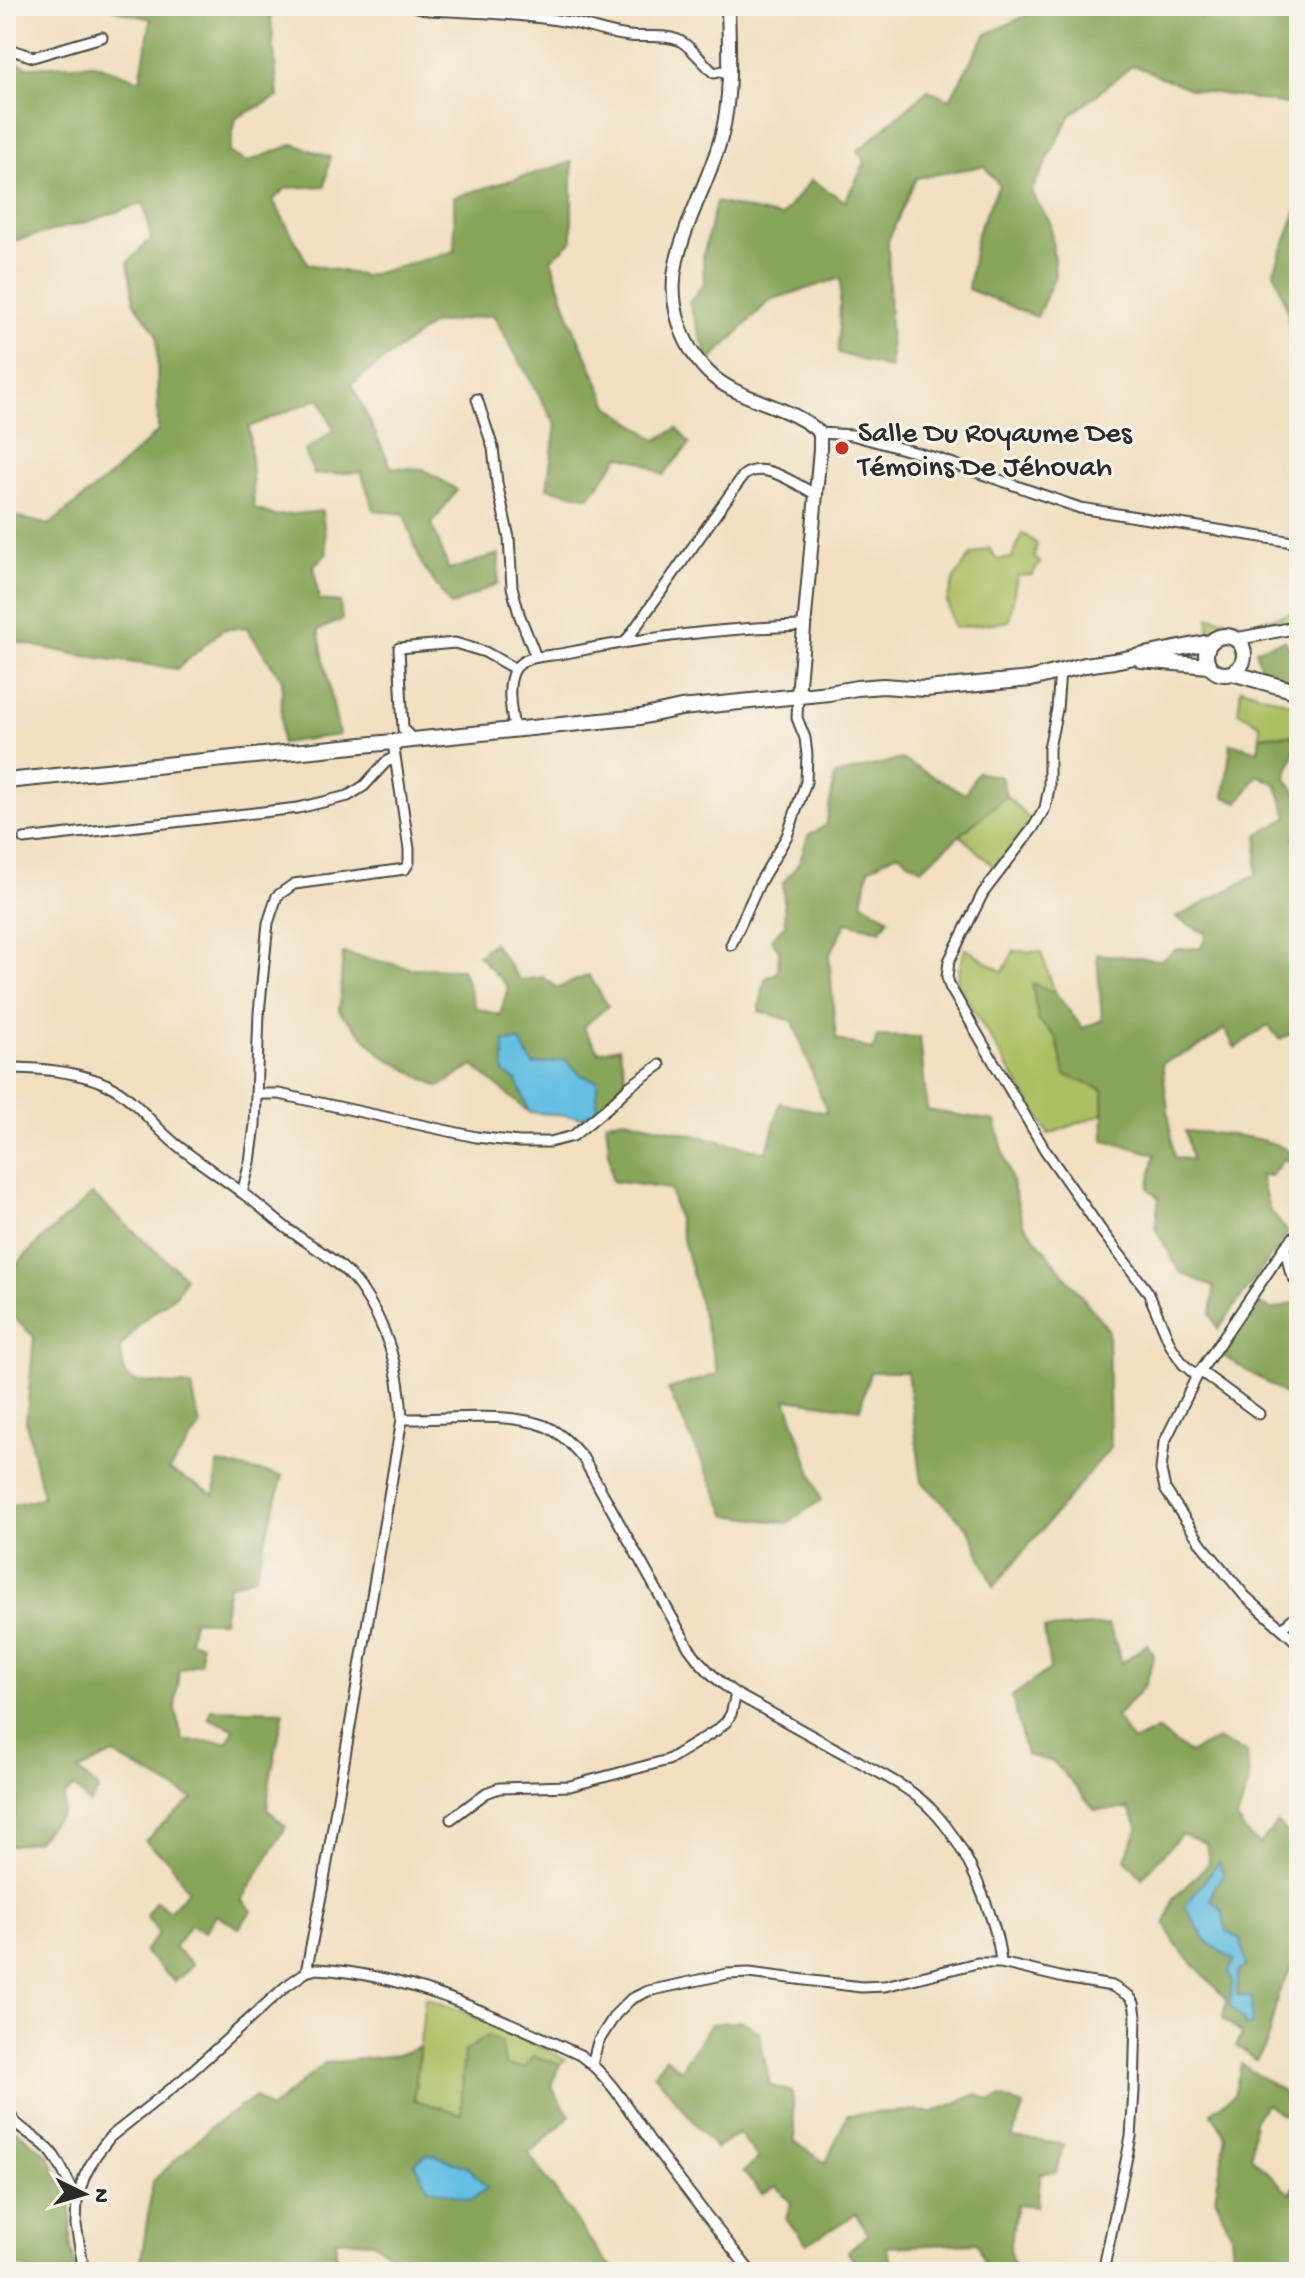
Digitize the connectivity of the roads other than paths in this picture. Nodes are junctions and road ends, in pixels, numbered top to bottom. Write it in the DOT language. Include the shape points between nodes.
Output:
graph roads {
  1 [pos="414,6"];
  2 [pos="728,6"];
  3 [pos="102,37"];
  4 [pos="6,48"];
  5 [pos="728,70"];
  6 [pos="477,399"];
  7 [pos="820,433"];
  8 [pos="815,494"];
  9 [pos="1299,543"];
  10 [pos="803,626"];
  11 [pos="1299,627"];
  12 [pos="1236,639"];
  13 [pos="626,641"];
  14 [pos="1210,642"];
  15 [pos="536,657"];
  16 [pos="1124,659"];
  17 [pos="1209,666"];
  18 [pos="515,669"];
  19 [pos="1060,671"];
  20 [pos="1232,673"];
  21 [pos="1299,692"];
  22 [pos="798,695"];
  23 [pos="514,730"];
  24 [pos="414,741"];
  25 [pos="394,750"];
  26 [pos="6,781"];
  27 [pos="24,839"];
  28 [pos="731,945"];
  29 [pos="660,1065"];
  30 [pos="6,1068"];
  31 [pos="257,1094"];
  32 [pos="242,1193"];
  33 [pos="1299,1231"];
  34 [pos="1285,1247"];
  35 [pos="1299,1287"];
  36 [pos="1198,1374"];
  37 [pos="1259,1414"];
  38 [pos="402,1419"];
  39 [pos="1299,1613"];
  40 [pos="1282,1628"];
  41 [pos="1299,1644"];
  42 [pos="736,1694"];
  43 [pos="451,1819"];
  44 [pos="1001,1963"];
  45 [pos="306,1972"];
  46 [pos="592,2064"];
  47 [pos="6,2107"];
  48 [pos="77,2199"];
  49 [pos="84,2272"];
  50 [pos="751,2272"];
  51 [pos="1103,2272"];
  1 -- 5 [label="street" via="521,15 627,36 678,40 714,73"];
  2 -- 5 [label="main road"];
  3 -- 4 [label="street" via="33,57"];
  5 -- 7 [label="main road" via="715,160 676,263 679,323 687,346 711,376"];
  6 -- 15 [label="street" via="493,448 512,587"];
  7 -- 8 [label="main road"];
  7 -- 9 [label="street" via="852,435 936,458 1080,508"];
  8 -- 10 [label="main road"];
  8 -- 13 [label="street" via="772,472 750,470"];
  10 -- 13 [label="street"];
  10 -- 22 [label="main road"];
  11 -- 12 [label="street"];
  12 -- 14 [label="main road"];
  12 -- 20 [label="main road" via="1245,654"];
  13 -- 15 [label="street"];
  14 -- 16 [label="main road"];
  14 -- 17 [label="main road" via="1205,658"];
  15 -- 18 [label="street"];
  16 -- 17 [label="main road"];
  16 -- 19 [label="main road"];
  17 -- 20 [label="main road" via="1223,675"];
  18 -- 23 [label="street" via="510,697"];
  18 -- 24 [label="street" via="469,645 399,648 403,729"];
  19 -- 22 [label="main road" via="1031,679 925,689 883,686"];
  19 -- 36 [label="street" via="1045,808 983,893 949,961 947,977 1045,1150 1148,1292 1183,1364"];
  20 -- 21 [label="main road"];
  22 -- 23 [label="main road"];
  22 -- 28 [label="street" via="806,782 787,836"];
  23 -- 24 [label="main road"];
  24 -- 25 [label="main road"];
  25 -- 26 [label="main road"];
  25 -- 27 [label="street" via="364,786 348,796 298,808"];
  25 -- 31 [label="street" via="409,862 405,869 294,884 277,896 268,923"];
  29 -- 31 [label="street" via="581,1130 550,1142 476,1137 279,1094"];
  30 -- 32 [label="street" via="81,1075 110,1086 173,1143"];
  31 -- 32 [label="street"];
  32 -- 38 [label="street" via="339,1264 362,1290 390,1344"];
  33 -- 34 [label="street"];
  34 -- 35 [label="street"];
  34 -- 36 [label="street"];
  36 -- 37 [label="street"];
  36 -- 40 [label="street" via="1164,1443 1165,1489 1202,1545 1245,1596"];
  38 -- 42 [label="street" via="516,1419 558,1433 583,1458 689,1648 715,1680"];
  38 -- 45 [label="street"];
  39 -- 40 [label="street"];
  40 -- 41 [label="street"];
  42 -- 43 [label="street" via="726,1722 668,1760 570,1786 499,1788"];
  42 -- 44 [label="street" via="903,1786 929,1807 953,1834 973,1872 994,1926"];
  44 -- 46 [label="street" via="977,1963 885,1986 749,1973 648,1991 615,2015"];
  44 -- 51 [label="street" via="1112,1986 1134,2003 1131,2137"];
  45 -- 46 [label="street" via="357,1974 428,1990"];
  45 -- 48 [label="street" via="110,2137 85,2175"];
  46 -- 50 [label="street" via="615,2087 651,2143"];
  47 -- 48 [label="street" via="18,2126 52,2152"];
  48 -- 49 [label="street"];
}
